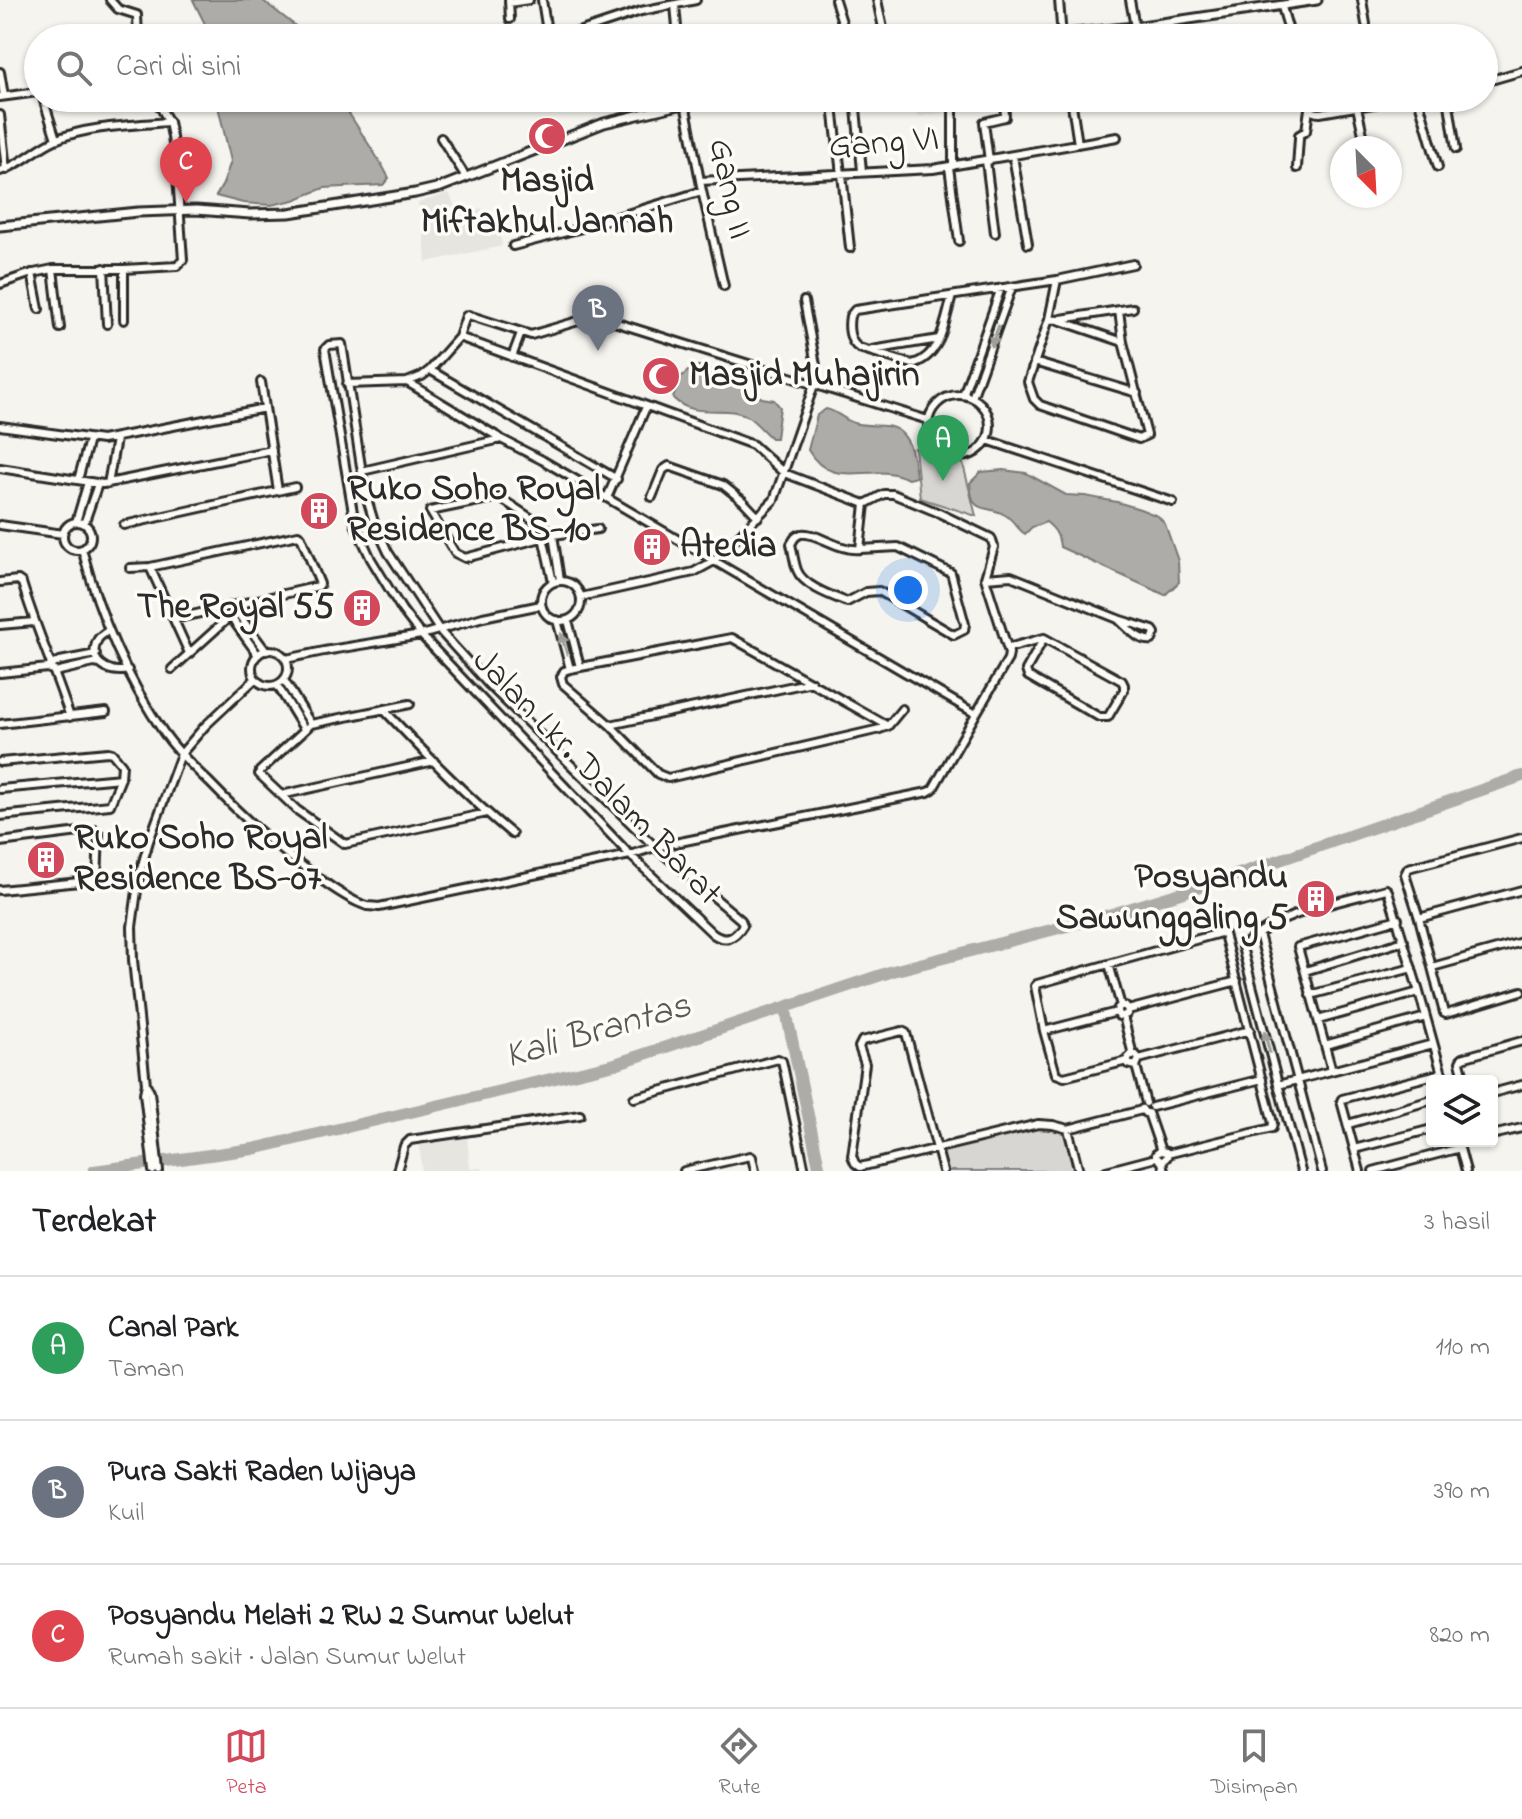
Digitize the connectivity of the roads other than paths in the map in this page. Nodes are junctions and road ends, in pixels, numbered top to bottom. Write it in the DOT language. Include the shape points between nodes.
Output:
graph roads {
  1 [pos="110,0"];
  2 [pos="529,0"];
  3 [pos="542,0"];
  4 [pos="640,0"];
  5 [pos="696,0"];
  6 [pos="835,0"];
  7 [pos="877,0"];
  8 [pos="1059,0"];
  9 [pos="1130,0"];
  10 [pos="1317,0"];
  11 [pos="1362,0"];
  12 [pos="509,1"];
  13 [pos="675,5"];
  14 [pos="1282,7"];
  15 [pos="641,11"];
  16 [pos="510,19"];
  17 [pos="137,24"];
  18 [pos="546,24"];
  19 [pos="602,24"];
  20 [pos="677,24"];
  21 [pos="843,24"];
  22 [pos="882,24"];
  23 [pos="1061,24"];
  24 [pos="1134,24"];
  25 [pos="1157,24"];
  26 [pos="1287,24"];
  27 [pos="1366,24"];
  28 [pos="1522,71"];
  29 [pos="0,72"];
  30 [pos="1498,78"];
  31 [pos="24,94"];
  32 [pos="2,96"];
  33 [pos="47,112"];
  34 [pos="163,112"];
  35 [pos="644,112"];
  36 [pos="686,112"];
  37 [pos="834,112"];
  38 [pos="856,112"];
  39 [pos="953,112"];
  40 [pos="1005,112"];
  41 [pos="1073,112"];
  42 [pos="1309,112"];
  43 [pos="1358,112"];
  44 [pos="1422,112"];
  45 [pos="1450,112"];
  46 [pos="0,115"];
  47 [pos="169,122"];
  48 [pos="1363,136"];
  49 [pos="1117,137"];
  50 [pos="441,138"];
  51 [pos="56,139"];
  52 [pos="1078,144"];
  53 [pos="1456,149"];
  54 [pos="1013,156"];
  55 [pos="987,161"];
  56 [pos="951,167"];
  57 [pos="1438,167"];
  58 [pos="1297,168"];
  59 [pos="3,170"];
  60 [pos="862,171"];
  61 [pos="841,174"];
  62 [pos="466,177"];
  63 [pos="700,181"];
  64 [pos="702,191"];
  65 [pos="178,211"];
  66 [pos="0,226"];
  67 [pos="995,233"];
  68 [pos="959,241"];
  69 [pos="1028,244"];
  70 [pos="513,246"];
  71 [pos="850,248"];
  72 [pos="1133,264"];
  73 [pos="104,268"];
  74 [pos="53,269"];
  75 [pos="124,269"];
  76 [pos="32,273"];
  77 [pos="1057,280"];
  78 [pos="0,284"];
  79 [pos="724,286"];
  80 [pos="1012,287"];
  81 [pos="1001,288"];
  82 [pos="952,296"];
  83 [pos="804,301"];
  84 [pos="1133,308"];
  85 [pos="39,309"];
  86 [pos="1119,310"];
  87 [pos="1049,319"];
  88 [pos="124,320"];
  89 [pos="1058,320"];
  90 [pos="107,324"];
  91 [pos="60,328"];
  92 [pos="521,333"];
  93 [pos="459,337"];
  94 [pos="939,339"];
  95 [pos="1123,342"];
  96 [pos="869,350"];
  97 [pos="512,357"];
  98 [pos="1034,362"];
  99 [pos="430,370"];
  100 [pos="261,382"];
  101 [pos="407,382"];
  102 [pos="347,384"];
  103 [pos="814,385"];
  104 [pos="1137,393"];
  105 [pos="963,395"];
  106 [pos="972,398"];
  107 [pos="646,407"];
  108 [pos="265,408"];
  109 [pos="928,420"];
  110 [pos="0,426"];
  111 [pos="116,439"];
  112 [pos="501,439"];
  113 [pos="89,440"];
  114 [pos="987,440"];
  115 [pos="272,450"];
  116 [pos="0,468"];
  117 [pos="362,471"];
  118 [pos="784,473"];
  119 [pos="617,479"];
  120 [pos="78,480"];
  121 [pos="88,482"];
  122 [pos="98,484"];
  123 [pos="108,484"];
  124 [pos="295,487"];
  125 [pos="278,491"];
  126 [pos="652,497"];
  127 [pos="607,498"];
  128 [pos="1173,502"];
  129 [pos="865,504"];
  130 [pos="758,517"];
  131 [pos="80,523"];
  132 [pos="0,525"];
  133 [pos="124,525"];
  134 [pos="545,526"];
  135 [pos="598,529"];
  136 [pos="63,534"];
  137 [pos="553,535"];
  138 [pos="543,538"];
  139 [pos="82,549"];
  140 [pos="860,549"];
  141 [pos="714,561"];
  142 [pos="150,567"];
  143 [pos="130,568"];
  144 [pos="985,578"];
  145 [pos="556,581"];
  146 [pos="0,582"];
  147 [pos="581,597"];
  148 [pos="244,603"];
  149 [pos="541,605"];
  150 [pos="233,614"];
  151 [pos="174,619"];
  152 [pos="1118,619"];
  153 [pos="557,620"];
  154 [pos="568,620"];
  155 [pos="34,622"];
  156 [pos="0,625"];
  157 [pos="109,630"];
  158 [pos="440,631"];
  159 [pos="421,635"];
  160 [pos="1044,638"];
  161 [pos="1008,648"];
  162 [pos="266,651"];
  163 [pos="189,653"];
  164 [pos="96,654"];
  165 [pos="258,655"];
  166 [pos="286,659"];
  167 [pos="100,664"];
  168 [pos="580,667"];
  169 [pos="51,668"];
  170 [pos="172,669"];
  171 [pos="570,669"];
  172 [pos="128,670"];
  173 [pos="0,673"];
  174 [pos="255,679"];
  175 [pos="284,680"];
  176 [pos="812,682"];
  177 [pos="277,685"];
  178 [pos="410,704"];
  179 [pos="902,709"];
  180 [pos="384,710"];
  181 [pos="106,712"];
  182 [pos="976,714"];
  183 [pos="70,717"];
  184 [pos="0,724"];
  185 [pos="610,725"];
  186 [pos="308,726"];
  187 [pos="888,726"];
  188 [pos="181,754"];
  189 [pos="434,761"];
  190 [pos="0,762"];
  191 [pos="121,778"];
  192 [pos="0,789"];
  193 [pos="281,795"];
  194 [pos="487,813"];
  195 [pos="0,816"];
  196 [pos="512,834"];
  197 [pos="1522,838"];
  198 [pos="0,842"];
  199 [pos="655,847"];
  200 [pos="630,855"];
  201 [pos="139,876"];
  202 [pos="97,880"];
  203 [pos="0,890"];
  204 [pos="1522,890"];
  205 [pos="1419,918"];
  206 [pos="1398,919"];
  207 [pos="1259,934"];
  208 [pos="1404,941"];
  209 [pos="1522,942"];
  210 [pos="1109,964"];
  211 [pos="1432,967"];
  212 [pos="1412,968"];
  213 [pos="1305,971"];
  214 [pos="1237,981"];
  215 [pos="1522,991"];
  216 [pos="1419,992"];
  217 [pos="1310,995"];
  218 [pos="1122,1011"];
  219 [pos="1426,1017"];
  220 [pos="1318,1020"];
  221 [pos="1250,1030"];
  222 [pos="1044,1031"];
  223 [pos="1522,1041"];
  224 [pos="1433,1044"];
  225 [pos="1325,1045"];
  226 [pos="1136,1060"];
  227 [pos="1332,1071"];
  228 [pos="1442,1073"];
  229 [pos="1463,1075"];
  230 [pos="1262,1079"];
  231 [pos="1298,1080"];
  232 [pos="1278,1085"];
  233 [pos="1522,1085"];
  234 [pos="1498,1091"];
  235 [pos="634,1098"];
  236 [pos="1426,1102"];
  237 [pos="1147,1108"];
  238 [pos="580,1115"];
  239 [pos="1348,1124"];
  240 [pos="1522,1128"];
  241 [pos="1068,1129"];
  242 [pos="1426,1131"];
  243 [pos="1498,1134"];
  244 [pos="1449,1147"];
  245 [pos="1460,1147"];
  246 [pos="937,1148"];
  247 [pos="1354,1149"];
  248 [pos="1164,1152"];
  249 [pos="1152,1159"];
  250 [pos="156,1168"];
  251 [pos="142,1171"];
  252 [pos="397,1171"];
  253 [pos="684,1171"];
  254 [pos="755,1171"];
  255 [pos="805,1171"];
  256 [pos="943,1171"];
  257 [pos="1079,1171"];
  258 [pos="1106,1171"];
  259 [pos="1164,1171"];
  260 [pos="1301,1171"];
  261 [pos="1322,1171"];
  262 [pos="1360,1171"];
  263 [pos="1373,1171"];
  264 [pos="1466,1171"];
  1 -- 17 [label="street" via="137,15"];
  2 -- 12 [label="street"];
  3 -- 18 [label="street"];
  4 -- 15 [label="street"];
  5 -- 13 [label="street"];
  6 -- 21 [label="street"];
  7 -- 22 [label="street"];
  8 -- 23 [label="street"];
  9 -- 24 [label="street"];
  10 -- 14 [label="street"];
  11 -- 27 [label="street"];
  12 -- 16 [label="street"];
  13 -- 15 [label="street"];
  13 -- 20 [label="street"];
  14 -- 25 [label="street"];
  14 -- 26 [label="street"];
  15 -- 19 [label="street"];
  28 -- 30 [label="street"];
  29 -- 32 [label="street"];
  31 -- 32 [label="street"];
  33 -- 51 [label="street"];
  34 -- 47 [label="street"];
  35 -- 62 [label="street"];
  36 -- 63 [label="street, Gang II"];
  37 -- 61 [label="street"];
  38 -- 60 [label="street"];
  39 -- 56 [label="street"];
  40 -- 55 [label="street" via="1005,117 984,122"];
  41 -- 52 [label="street"];
  42 -- 58 [label="street" via="1306,131 1299,135"];
  43 -- 48 [label="street"];
  44 -- 57 [label="street"];
  45 -- 53 [label="street"];
  46 -- 59 [label="street"];
  47 -- 51 [label="street" via="95,129"];
  47 -- 65 [label="street"];
  49 -- 52 [label="street, Gang VI"];
  50 -- 62 [label="street"];
  51 -- 59 [label="street"];
  52 -- 54 [label="street, Gang VI"];
  54 -- 55 [label="street, Gang VI"];
  54 -- 69 [label="street"];
  55 -- 56 [label="street, Gang VI"];
  55 -- 67 [label="street"];
  56 -- 60 [label="street, Gang VI"];
  56 -- 68 [label="street"];
  60 -- 61 [label="street, Gang VI"];
  61 -- 63 [label="street, Gang VI"];
  61 -- 71 [label="street"];
  62 -- 65 [label="street" via="415,193 289,213"];
  63 -- 64 [label="street, Gang II"];
  64 -- 70 [label="street"];
  64 -- 79 [label="street, Gang II"];
  65 -- 66 [label="street"];
  65 -- 75 [label="street" via="181,264"];
  72 -- 77 [label="street"];
  73 -- 74 [label="street"];
  73 -- 75 [label="street"];
  73 -- 90 [label="street"];
  74 -- 76 [label="street"];
  74 -- 91 [label="street"];
  75 -- 88 [label="street"];
  76 -- 78 [label="street"];
  76 -- 85 [label="street"];
  77 -- 80 [label="street"];
  77 -- 87 [label="street"];
  80 -- 81 [label="street"];
  80 -- 106 [label="street, one-way"];
  81 -- 82 [label="street"];
  81 -- 105 [label="street"];
  82 -- 94 [label="street"];
  82 -- 96 [label="street" via="855,310 850,316 851,339"];
  83 -- 103 [label="street" via="816,365"];
  84 -- 86 [label="street"];
  86 -- 89 [label="street"];
  86 -- 95 [label="street"];
  87 -- 89 [label="street"];
  87 -- 98 [label="street"];
  89 -- 95 [label="street"];
  92 -- 93 [label="street" via="468,315"];
  92 -- 97 [label="street"];
  92 -- 103 [label="street" via="534,335 595,316"];
  93 -- 97 [label="street"];
  93 -- 99 [label="street"];
  94 -- 96 [label="street"];
  94 -- 96 [label="street" via="917,364"];
  95 -- 104 [label="street"];
  97 -- 107 [label="street"];
  98 -- 104 [label="street"];
  98 -- 104 [label="street" via="1028,382 1040,405 1139,439 1147,435"];
  99 -- 101 [label="street"];
  99 -- 119 [label="street"];
  100 -- 108 [label="street"];
  101 -- 102 [label="street"];
  101 -- 112 [label="street"];
  102 -- 117 [label="street, Jalan Lkr. Dalam Barat"];
  102 -- 159 [label="street, Jalan Lkr. Dalam Barat" via="342,344 329,345 325,349 355,524 371,559"];
  103 -- 109 [label="street"];
  103 -- 118 [label="street"];
  105 -- 106 [label="street"];
  105 -- 109 [label="street" via="941,401"];
  106 -- 114 [label="street" via="987,411"];
  107 -- 118 [label="street" via="753,445"];
  107 -- 119 [label="street"];
  108 -- 111 [label="street"];
  108 -- 115 [label="street"];
  109 -- 114 [label="street" via="932,442 949,456 971,455"];
  110 -- 113 [label="street"];
  111 -- 113 [label="street"];
  111 -- 123 [label="street"];
  112 -- 117 [label="street"];
  112 -- 127 [label="street"];
  113 -- 120 [label="street"];
  114 -- 128 [label="street"];
  115 -- 123 [label="street"];
  115 -- 125 [label="street"];
  116 -- 120 [label="street"];
  117 -- 158 [label="street, Jalan Lkr. Dalam Barat" via="378,532"];
  118 -- 129 [label="street"];
  118 -- 130 [label="street" via="774,500"];
  119 -- 127 [label="street"];
  120 -- 121 [label="street"];
  121 -- 122 [label="street"];
  121 -- 131 [label="street"];
  122 -- 123 [label="street"];
  122 -- 131 [label="street"];
  124 -- 125 [label="street"];
  125 -- 133 [label="street"];
  126 -- 130 [label="street" via="669,466 723,485"];
  127 -- 141 [label="street"];
  129 -- 140 [label="street"];
  129 -- 144 [label="street" via="893,494 991,538 994,547"];
  130 -- 141 [label="street"];
  131 -- 136 [label="street" via="67,525"];
  131 -- 139 [label="street" via="91,537"];
  132 -- 136 [label="street"];
  134 -- 137 [label="street"];
  134 -- 138 [label="street"];
  134 -- 138 [label="street" via="500,498 430,511 455,553 465,558"];
  135 -- 137 [label="street"];
  136 -- 139 [label="street" via="70,549"];
  137 -- 138 [label="street"];
  137 -- 145 [label="street"];
  138 -- 145 [label="street"];
  139 -- 157 [label="street"];
  140 -- 140 [label="street" via="801,534 791,544 801,578 824,592 847,602 879,591 954,635 964,630 951,573 896,547"];
  141 -- 147 [label="street" via="694,572"];
  141 -- 182 [label="street"];
  142 -- 143 [label="street"];
  142 -- 148 [label="street" via="300,536 319,586"];
  142 -- 151 [label="street"];
  144 -- 152 [label="street" via="1011,576"];
  144 -- 161 [label="street"];
  145 -- 147 [label="street" via="574,585"];
  145 -- 149 [label="street" via="541,596"];
  146 -- 155 [label="street" via="20,581"];
  147 -- 154 [label="street" via="579,611"];
  148 -- 150 [label="street"];
  148 -- 151 [label="street"];
  149 -- 153 [label="street"];
  149 -- 158 [label="street"];
  150 -- 162 [label="street"];
  150 -- 163 [label="street"];
  150 -- 165 [label="street"];
  151 -- 163 [label="street"];
  152 -- 152 [label="street" via="1153,630 1152,640 1141,639"];
  153 -- 154 [label="street"];
  171 -- 153 [label="street, one-way"];
  154 -- 168 [label="street"];
  155 -- 156 [label="street"];
  155 -- 169 [label="street"];
  157 -- 164 [label="street" via="98,640"];
  157 -- 172 [label="street"];
  158 -- 159 [label="street"];
  158 -- 199 [label="street, Jalan Lkr. Dalam Barat"];
  159 -- 166 [label="street"];
  159 -- 200 [label="street, Jalan Lkr. Dalam Barat"];
  160 -- 160 [label="street" via="1026,670 1028,676 1099,717 1108,717 1124,690 1122,681"];
  160 -- 161 [label="street"];
  161 -- 182 [label="street" via="1008,659"];
  162 -- 165 [label="street"];
  162 -- 166 [label="street"];
  163 -- 170 [label="street"];
  164 -- 167 [label="street"];
  164 -- 169 [label="street"];
  165 -- 174 [label="street" via="252,666"];
  166 -- 175 [label="street"];
  167 -- 169 [label="street"];
  167 -- 172 [label="street" via="118,673"];
  168 -- 171 [label="street"];
  168 -- 176 [label="street" via="732,638"];
  169 -- 173 [label="street"];
  169 -- 183 [label="street"];
  171 -- 185 [label="street" via="561,677 563,684"];
  172 -- 188 [label="street"];
  174 -- 177 [label="street"];
  174 -- 188 [label="street"];
  175 -- 177 [label="street"];
  175 -- 186 [label="street"];
  176 -- 185 [label="street"];
  176 -- 187 [label="street"];
  177 -- 186 [label="street"];
  178 -- 180 [label="street"];
  179 -- 187 [label="street"];
  180 -- 186 [label="street"];
  180 -- 189 [label="street"];
  181 -- 183 [label="street"];
  182 -- 199 [label="street" via="928,792"];
  183 -- 184 [label="street"];
  185 -- 187 [label="street" via="668,778"];
  186 -- 193 [label="street" via="260,771"];
  188 -- 200 [label="street" via="273,845 367,906"];
  188 -- 201 [label="street"];
  189 -- 193 [label="street"];
  189 -- 194 [label="street"];
  190 -- 191 [label="street" via="110,752 122,765"];
  191 -- 192 [label="street"];
  191 -- 195 [label="street" via="110,805"];
  193 -- 194 [label="street" via="349,844"];
  194 -- 196 [label="street"];
  197 -- 205 [label="street" via="1408,868 1405,874"];
  198 -- 202 [label="street" via="95,830"];
  199 -- 200 [label="street"];
  199 -- 200 [label="street, Jalan Lkr. Dalam Barat" via="736,915 741,929 728,939 717,937"];
  201 -- 202 [label="street"];
  201 -- 250 [label="street" via="133,960"];
  202 -- 203 [label="street"];
  204 -- 205 [label="street"];
  205 -- 211 [label="street"];
  206 -- 207 [label="street" via="1386,889 1290,916"];
  206 -- 208 [label="street"];
  206 -- 213 [label="street" via="1299,946"];
  207 -- 231 [label="street"];
  232 -- 207 [label="street, one-way" via="1242,947"];
  208 -- 212 [label="street"];
  208 -- 213 [label="street"];
  209 -- 211 [label="street"];
  210 -- 214 [label="street" via="1220,933 1226,937"];
  210 -- 218 [label="street"];
  210 -- 222 [label="street" via="1037,984"];
  211 -- 215 [label="street" via="1446,1014"];
  212 -- 216 [label="street"];
  212 -- 217 [label="street"];
  213 -- 217 [label="street"];
  214 -- 218 [label="street"];
  214 -- 221 [label="street"];
  216 -- 219 [label="street"];
  216 -- 220 [label="street"];
  217 -- 220 [label="street"];
  218 -- 222 [label="street"];
  218 -- 226 [label="street"];
  219 -- 224 [label="street"];
  219 -- 225 [label="street"];
  220 -- 225 [label="street"];
  221 -- 226 [label="street"];
  221 -- 230 [label="street"];
  222 -- 226 [label="street" via="1059,1076 1127,1061 1130,1066"];
  223 -- 229 [label="street" via="1462,1058"];
  224 -- 227 [label="street"];
  224 -- 228 [label="street"];
  225 -- 227 [label="street"];
  226 -- 237 [label="street"];
  227 -- 231 [label="street"];
  228 -- 239 [label="street" via="1342,1099"];
  230 -- 237 [label="street"];
  230 -- 248 [label="street" via="1272,1128"];
  231 -- 232 [label="street"];
  231 -- 261 [label="street"];
  232 -- 260 [label="street"];
  233 -- 234 [label="street"];
  235 -- 255 [label="street" via="778,1059"];
  236 -- 239 [label="street"];
  237 -- 241 [label="street"];
  237 -- 248 [label="street"];
  238 -- 252 [label="street" via="410,1140"];
  239 -- 247 [label="street"];
  240 -- 243 [label="street"];
  241 -- 246 [label="street" via="1038,1124"];
  241 -- 257 [label="street"];
  242 -- 247 [label="street"];
  244 -- 263 [label="street"];
  245 -- 264 [label="street"];
  246 -- 246 [label="street" via="906,1033 860,1043 865,1064 855,1163 860,1167"];
  246 -- 256 [label="street"];
  247 -- 262 [label="street"];
  248 -- 259 [label="street"];
  249 -- 258 [label="street"];
  250 -- 251 [label="street"];
  253 -- 254 [label="street" via="750,1156"];
}
